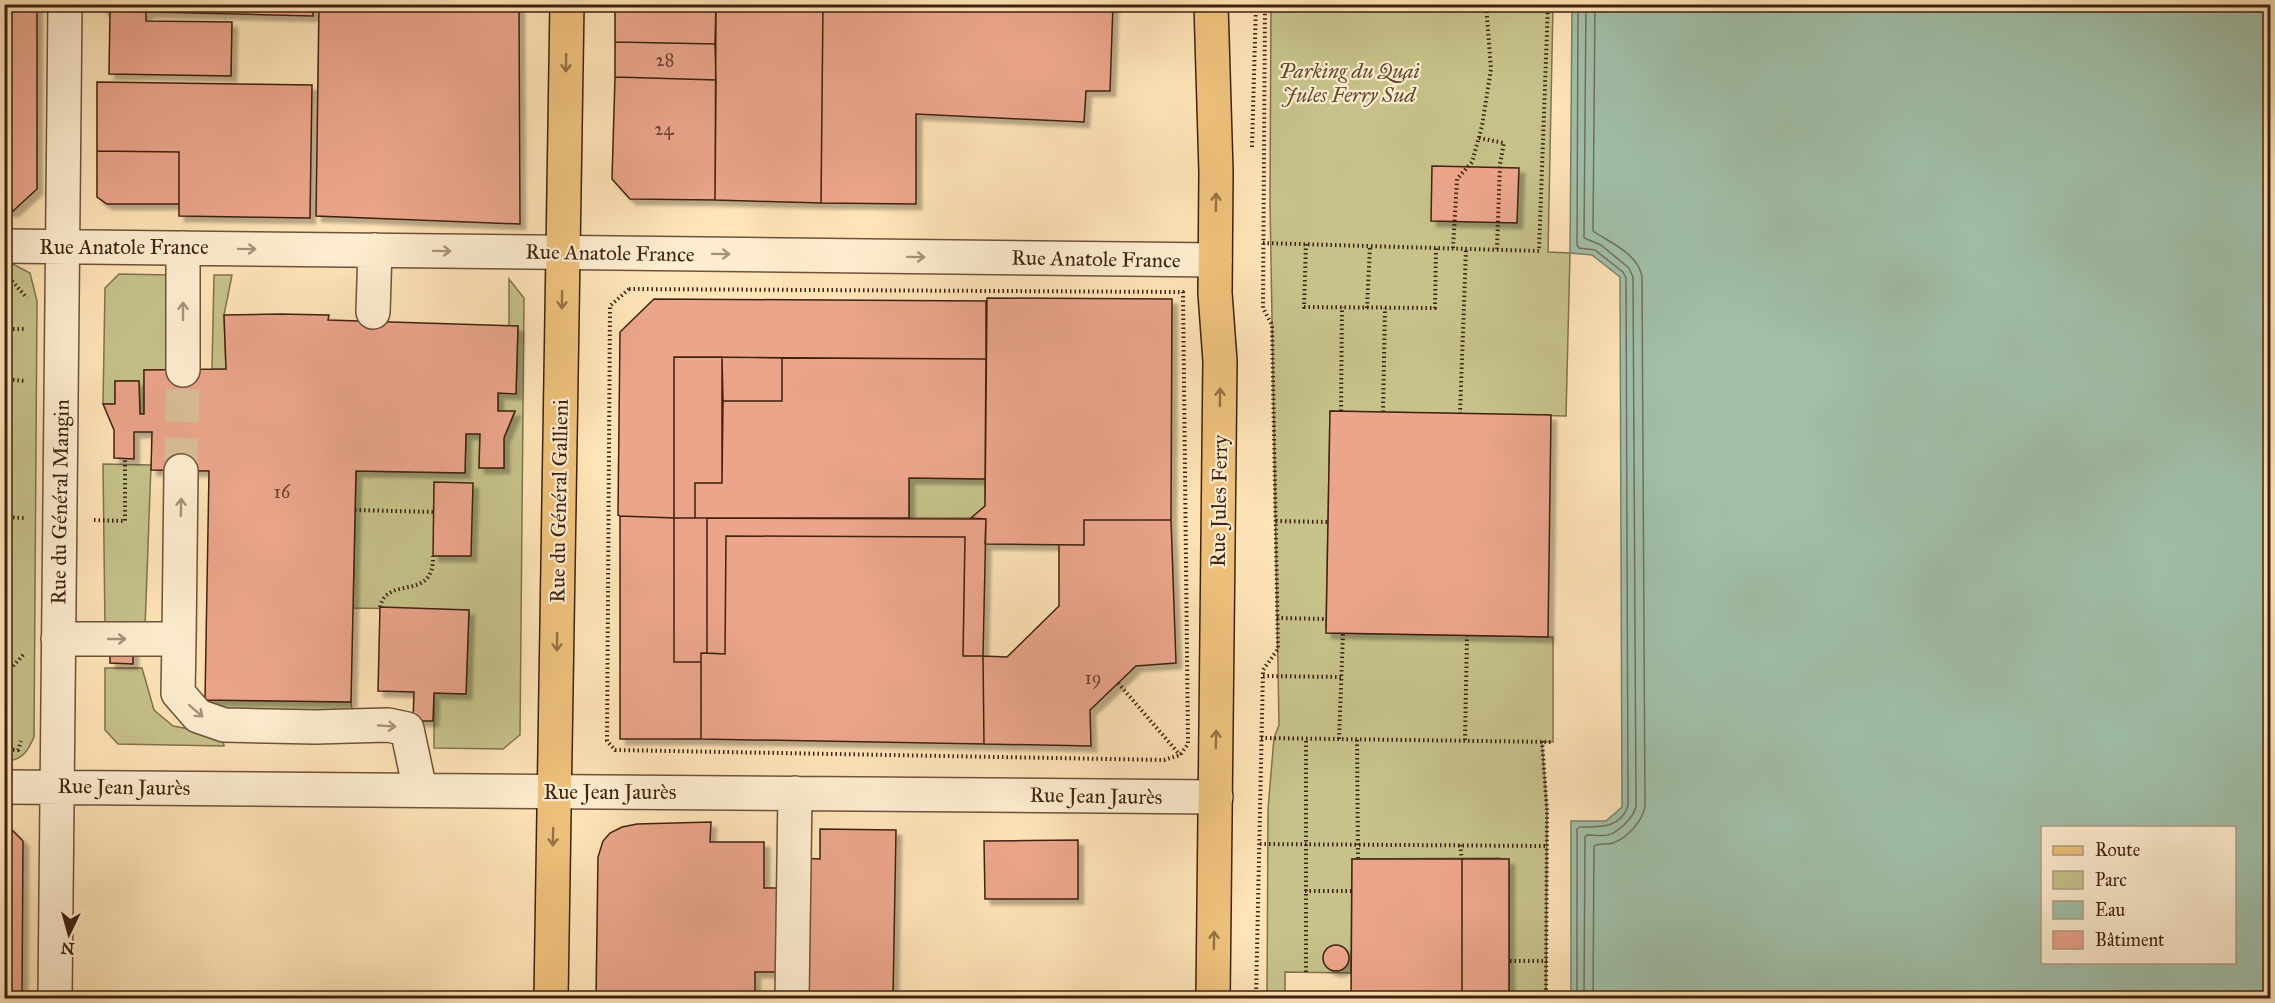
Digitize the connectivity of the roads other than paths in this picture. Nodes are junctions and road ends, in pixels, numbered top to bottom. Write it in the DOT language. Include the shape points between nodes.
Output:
graph roads {
  1 [pos="65,4"];
  2 [pos="567,4"];
  3 [pos="1211,4"];
  4 [pos="4,246"];
  5 [pos="62,247"];
  6 [pos="183,248"];
  7 [pos="375,250"];
  8 [pos="563,252"];
  9 [pos="1215,260"];
  10 [pos="373,312"];
  11 [pos="183,370"];
  12 [pos="181,471"];
  13 [pos="58,639"];
  14 [pos="179,639"];
  15 [pos="4,786"];
  16 [pos="57,787"];
  17 [pos="420,790"];
  18 [pos="554,791"];
  19 [pos="795,793"];
  20 [pos="1216,797"];
  21 [pos="55,999"];
  22 [pos="551,999"];
  23 [pos="792,999"];
  24 [pos="1213,999"];
  1 -- 5 [label="street, Rue du Général Mangin"];
  2 -- 8 [label="main road, Rue du Général Gallieni, one-way"];
  9 -- 3 [label="main road, Rue Jules Ferry, one-way"];
  4 -- 5 [label="street, Rue Anatole France"];
  5 -- 6 [label="street, Rue Anatole France"];
  5 -- 13 [label="street, Rue du Général Mangin"];
  6 -- 7 [label="street, Rue Anatole France, one-way"];
  11 -- 6 [label="street, one-way"];
  7 -- 8 [label="street, Rue Anatole France, one-way"];
  7 -- 10 [label="street"];
  8 -- 9 [label="street, Rue Anatole France, one-way"];
  8 -- 18 [label="main road, Rue du Général Gallieni, one-way"];
  20 -- 9 [label="main road, Rue Jules Ferry, one-way" via="1220,361"];
  14 -- 12 [label="street, one-way"];
  13 -- 14 [label="street, one-way"];
  13 -- 16 [label="street, Rue du Général Mangin"];
  14 -- 17 [label="street, one-way" via="178,693 198,716 224,725 388,725 407,729"];
  15 -- 16 [label="street, Rue Jean Jaurès"];
  16 -- 17 [label="street, Rue Jean Jaurès"];
  16 -- 21 [label="street, Rue du Général Mangin"];
  17 -- 18 [label="street, Rue Jean Jaurès"];
  18 -- 19 [label="street, Rue Jean Jaurès"];
  18 -- 22 [label="main road, Rue du Général Gallieni, one-way"];
  19 -- 20 [label="street, Rue Jean Jaurès"];
  19 -- 23 [label="street"];
  24 -- 20 [label="main road, Rue Jules Ferry, one-way"];
}
